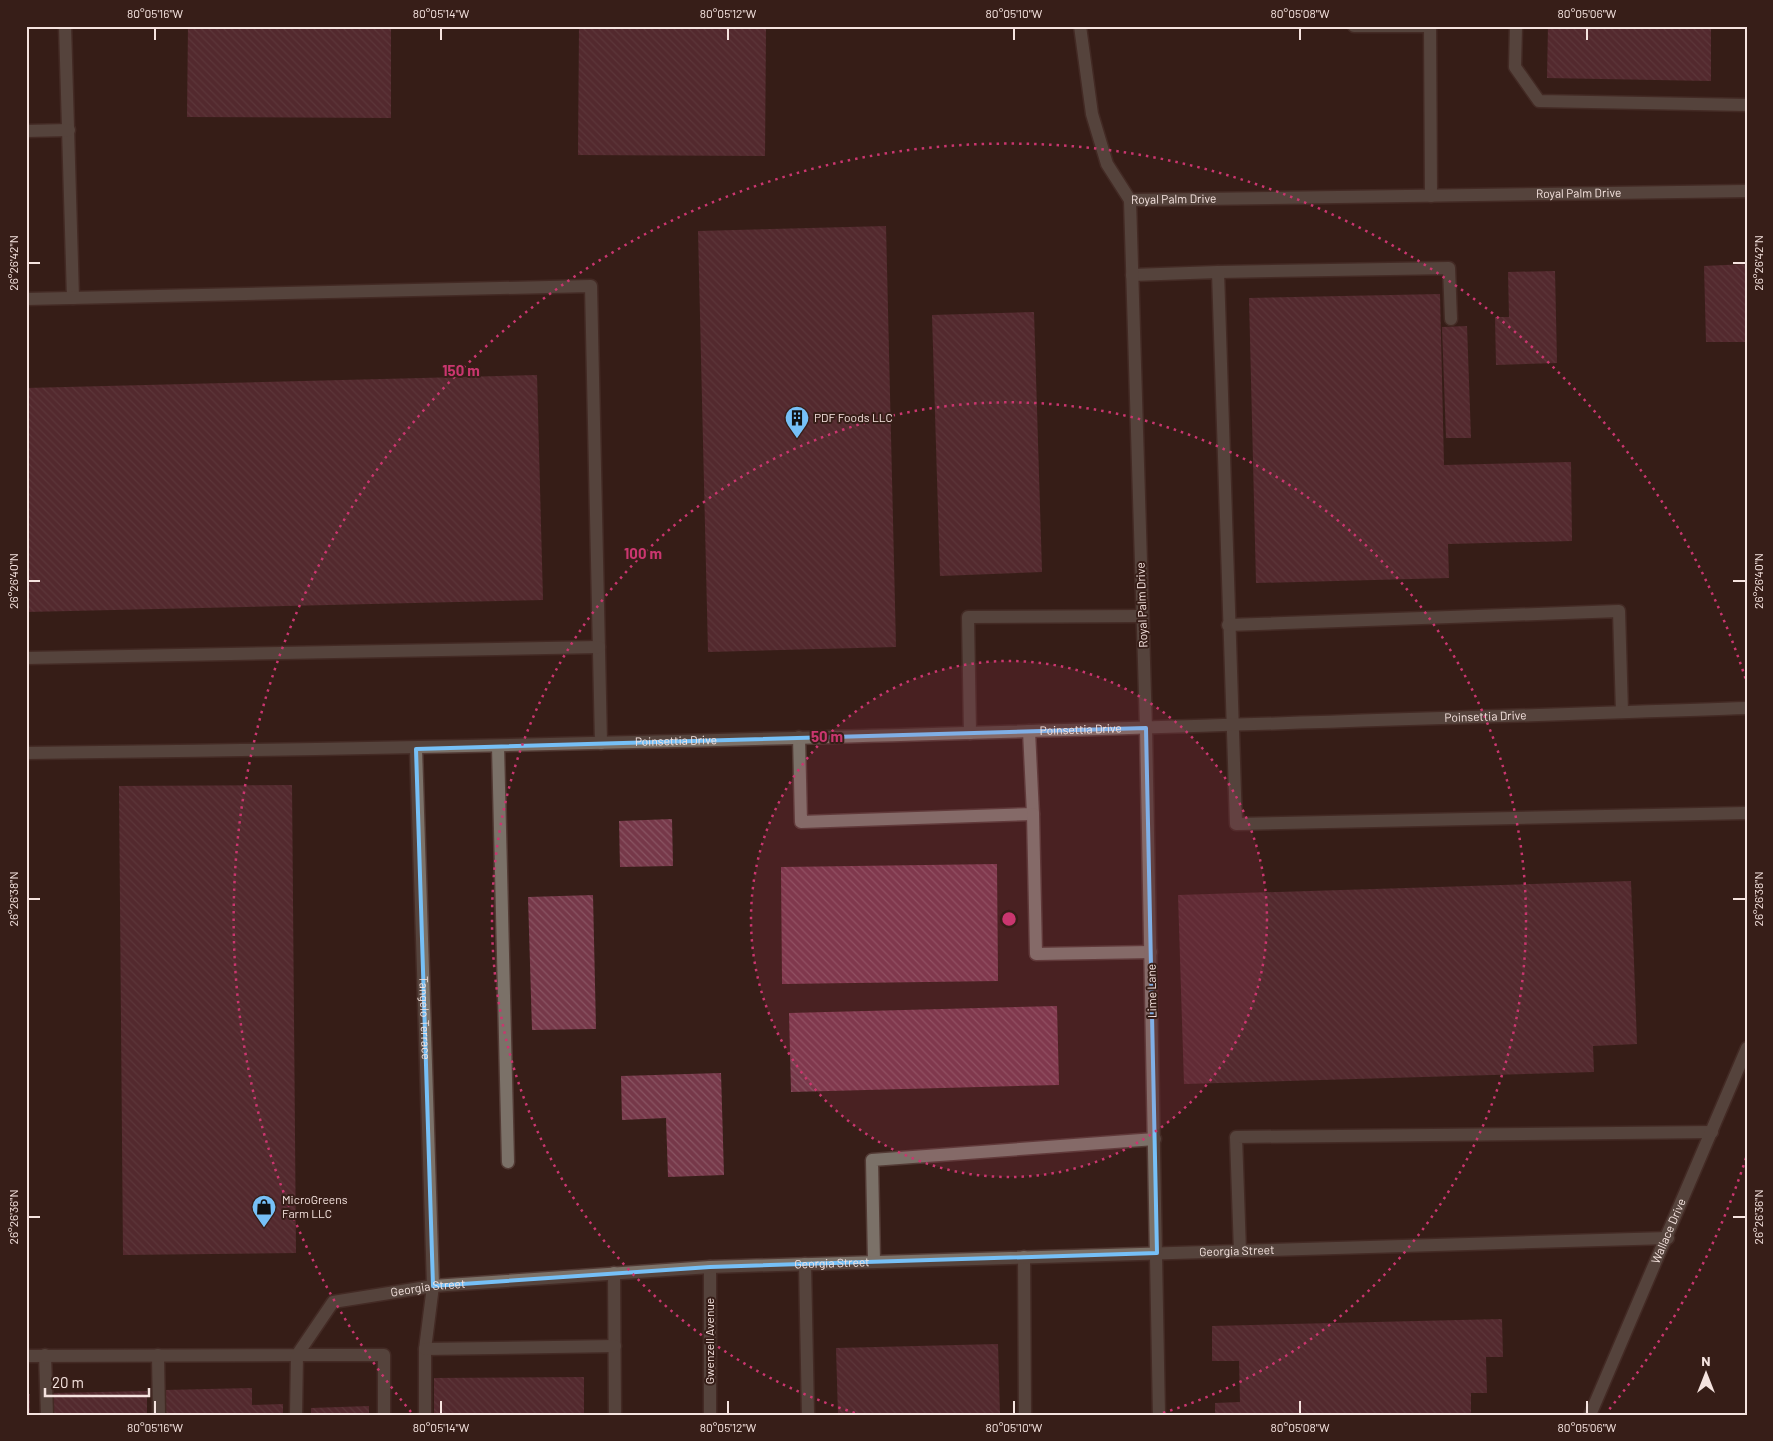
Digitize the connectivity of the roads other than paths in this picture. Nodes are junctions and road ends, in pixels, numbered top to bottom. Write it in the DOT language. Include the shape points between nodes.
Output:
graph roads {
  1 [pos="66,26"];
  2 [pos="1080,26"];
  3 [pos="1354,26"];
  4 [pos="1516,26"];
  5 [pos="1747,105"];
  6 [pos="68,130"];
  7 [pos="26,131"];
  8 [pos="1747,192"];
  9 [pos="1431,196"];
  10 [pos="1130,200"];
  11 [pos="1218,272"];
  12 [pos="1132,275"];
  13 [pos="73,298"];
  14 [pos="26,299"];
  15 [pos="1451,319"];
  16 [pos="1142,616"];
  17 [pos="1228,625"];
  18 [pos="599,647"];
  19 [pos="26,658"];
  20 [pos="1747,708"];
  21 [pos="1622,712"];
  22 [pos="1232,725"];
  23 [pos="1146,728"];
  24 [pos="1029,731"];
  25 [pos="970,733"];
  26 [pos="799,737"];
  27 [pos="601,743"];
  28 [pos="498,746"];
  29 [pos="416,749"];
  30 [pos="26,753"];
  31 [pos="1747,813"];
  32 [pos="1033,814"];
  33 [pos="1151,952"];
  34 [pos="1747,1048"];
  35 [pos="1712,1132"];
  36 [pos="1155,1139"];
  37 [pos="508,1162"];
  38 [pos="1668,1238"];
  39 [pos="1240,1251"];
  40 [pos="1157,1253"];
  41 [pos="1024,1257"];
  42 [pos="874,1262"];
  43 [pos="805,1264"];
  44 [pos="710,1267"];
  45 [pos="614,1273"];
  46 [pos="433,1286"];
  47 [pos="615,1346"];
  48 [pos="425,1349"];
  49 [pos="297,1355"];
  50 [pos="26,1356"];
  51 [pos="45,1356"];
  52 [pos="158,1356"];
  53 [pos="47,1415"];
  54 [pos="159,1415"];
  55 [pos="296,1415"];
  56 [pos="384,1415"];
  57 [pos="425,1415"];
  58 [pos="615,1415"];
  59 [pos="710,1415"];
  60 [pos="808,1415"];
  61 [pos="1025,1415"];
  62 [pos="1159,1415"];
  63 [pos="1590,1415"];
  1 -- 6 [label="street"];
  2 -- 10 [label="street" via="1092,114 1107,164"];
  3 -- 9 [label="street" via="1430,26"];
  4 -- 5 [label="street" via="1516,68 1539,101"];
  6 -- 7 [label="street"];
  6 -- 13 [label="street"];
  8 -- 9 [label="street, Royal Palm Drive"];
  9 -- 10 [label="street, Royal Palm Drive"];
  10 -- 12 [label="street, Royal Palm Drive"];
  11 -- 12 [label="street"];
  11 -- 15 [label="street" via="1449,268"];
  11 -- 17 [label="street"];
  12 -- 16 [label="street, Royal Palm Drive"];
  13 -- 14 [label="street"];
  13 -- 18 [label="street" via="591,286"];
  16 -- 23 [label="street, Royal Palm Drive"];
  16 -- 25 [label="street" via="968,617"];
  17 -- 21 [label="street" via="1619,611"];
  17 -- 22 [label="street"];
  18 -- 19 [label="street"];
  18 -- 27 [label="street"];
  20 -- 21 [label="street, Poinsettia Drive"];
  21 -- 22 [label="street, Poinsettia Drive"];
  22 -- 23 [label="street, Poinsettia Drive"];
  22 -- 31 [label="street" via="1236,824"];
  23 -- 24 [label="street, Poinsettia Drive"];
  23 -- 33 [label="street, Lime Lane"];
  24 -- 25 [label="street, Poinsettia Drive"];
  24 -- 32 [label="street"];
  25 -- 26 [label="street, Poinsettia Drive"];
  26 -- 27 [label="street, Poinsettia Drive"];
  26 -- 32 [label="street" via="801,822"];
  27 -- 28 [label="street, Poinsettia Drive"];
  28 -- 29 [label="street, Poinsettia Drive"];
  28 -- 37 [label="street"];
  29 -- 30 [label="street, Poinsettia Drive"];
  29 -- 46 [label="street, Tangelo Terrace"];
  32 -- 33 [label="street" via="1036,954"];
  33 -- 36 [label="street, Lime Lane"];
  34 -- 35 [label="street, Wallace Drive"];
  35 -- 38 [label="street, Wallace Drive"];
  35 -- 39 [label="street" via="1236,1137"];
  36 -- 40 [label="street, Lime Lane"];
  36 -- 42 [label="street" via="872,1160"];
  38 -- 39 [label="street, Georgia Street"];
  38 -- 63 [label="street, Wallace Drive"];
  39 -- 40 [label="street, Georgia Street"];
  40 -- 41 [label="street, Georgia Street"];
  40 -- 62 [label="street, Lime Lane"];
  41 -- 42 [label="street, Georgia Street"];
  41 -- 61 [label="street"];
  42 -- 43 [label="street, Georgia Street"];
  43 -- 44 [label="street, Georgia Street"];
  43 -- 60 [label="street"];
  44 -- 45 [label="street, Georgia Street"];
  44 -- 59 [label="street, Gwenzell Avenue"];
  45 -- 46 [label="street, Georgia Street"];
  45 -- 47 [label="street"];
  46 -- 48 [label="street, Tangelo Terrace"];
  46 -- 49 [label="street, Georgia Street" via="333,1302"];
  47 -- 48 [label="street"];
  47 -- 58 [label="street"];
  48 -- 57 [label="street, Tangelo Terrace"];
  49 -- 52 [label="street"];
  49 -- 55 [label="street"];
  49 -- 56 [label="street" via="384,1356"];
  50 -- 51 [label="street"];
  51 -- 52 [label="street"];
  51 -- 53 [label="street"];
  52 -- 54 [label="street"];
}
